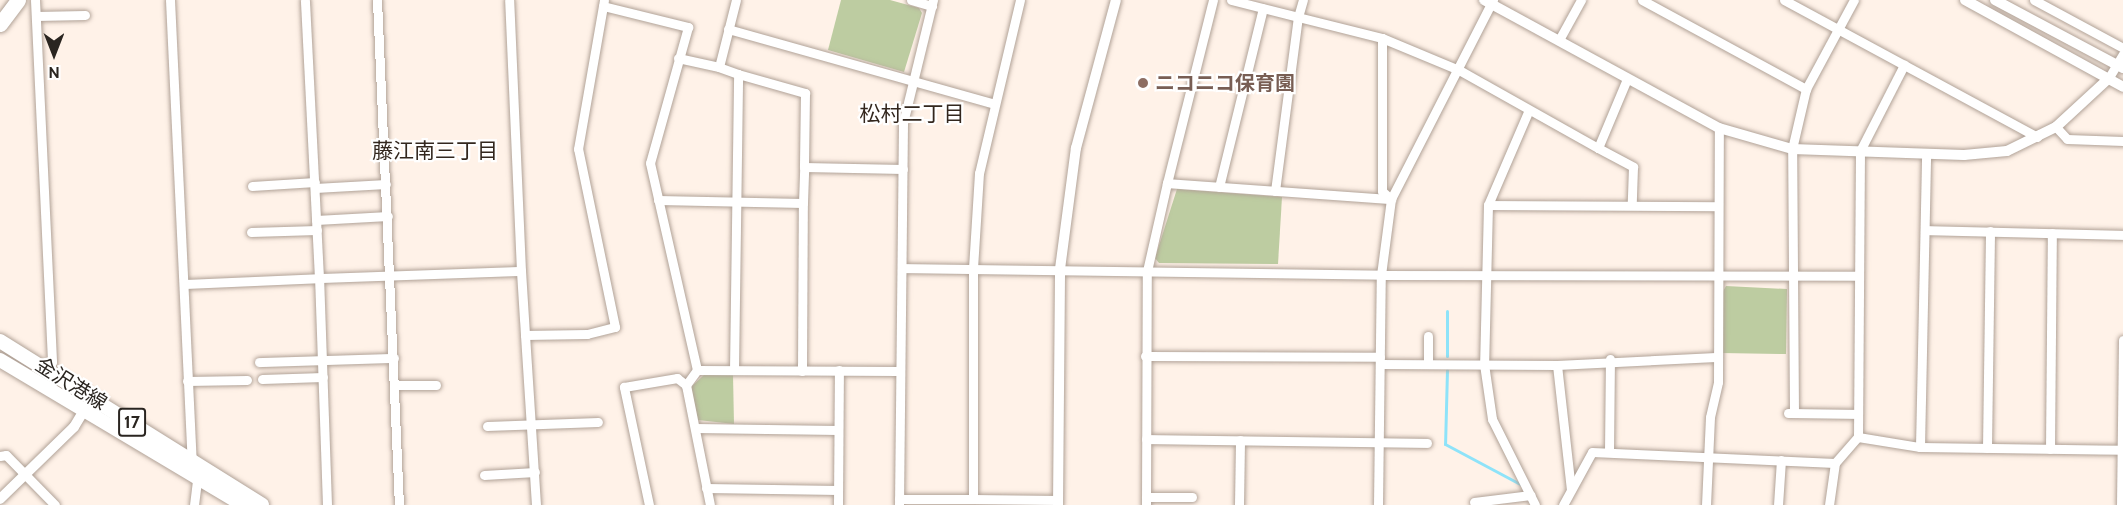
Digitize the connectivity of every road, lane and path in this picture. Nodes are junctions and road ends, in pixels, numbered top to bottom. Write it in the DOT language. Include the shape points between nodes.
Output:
graph roads {
  1 [pos="18,0"];
  2 [pos="35,0"];
  3 [pos="170,0"];
  4 [pos="305,0"];
  5 [pos="377,0"];
  6 [pos="509,0"];
  7 [pos="736,0"];
  8 [pos="911,0"];
  9 [pos="1020,0"];
  10 [pos="1116,0"];
  11 [pos="1213,0"];
  12 [pos="1231,0"];
  13 [pos="1303,0"];
  14 [pos="1581,0"];
  15 [pos="1641,0"];
  16 [pos="1784,0"];
  17 [pos="1854,0"];
  18 [pos="1965,0"];
  19 [pos="1995,0"];
  20 [pos="2034,0"];
  21 [pos="1490,1"];
  22 [pos="603,3"];
  23 [pos="933,3"];
  24 [pos="1263,8"];
  25 [pos="85,15"];
  26 [pos="36,16"];
  27 [pos="1298,17"];
  28 [pos="0,24"];
  29 [pos="1838,28"];
  30 [pos="728,29"];
  31 [pos="1382,38"];
  32 [pos="1559,40"];
  33 [pos="2123,48"];
  34 [pos="2123,54"];
  35 [pos="678,58"];
  36 [pos="1904,65"];
  37 [pos="719,67"];
  38 [pos="2120,67"];
  39 [pos="1459,70"];
  40 [pos="738,74"];
  41 [pos="1627,79"];
  42 [pos="2108,79"];
  43 [pos="911,81"];
  44 [pos="2123,87"];
  45 [pos="1806,89"];
  46 [pos="992,103"];
  47 [pos="1528,112"];
  48 [pos="2056,127"];
  49 [pos="1719,128"];
  50 [pos="2037,137"];
  51 [pos="2123,141"];
  52 [pos="1598,148"];
  53 [pos="1792,149"];
  54 [pos="1860,152"];
  55 [pos="1926,154"];
  56 [pos="804,167"];
  57 [pos="903,169"];
  58 [pos="1167,183"];
  59 [pos="386,184"];
  60 [pos="315,185"];
  61 [pos="252,186"];
  62 [pos="1220,187"];
  63 [pos="1275,191"];
  64 [pos="1391,199"];
  65 [pos="658,200"];
  66 [pos="736,201"];
  67 [pos="802,203"];
  68 [pos="1488,205"];
  69 [pos="1632,205"];
  70 [pos="1717,206"];
  71 [pos="388,216"];
  72 [pos="317,225"];
  73 [pos="1926,230"];
  74 [pos="1990,231"];
  75 [pos="251,232"];
  76 [pos="2052,233"];
  77 [pos="2123,235"];
  78 [pos="902,268"];
  79 [pos="973,268"];
  80 [pos="1060,269"];
  81 [pos="521,272"];
  82 [pos="1147,272"];
  83 [pos="391,275"];
  84 [pos="1381,275"];
  85 [pos="1487,276"];
  86 [pos="1717,276"];
  87 [pos="1792,276"];
  88 [pos="1859,276"];
  89 [pos="319,278"];
  90 [pos="184,284"];
  91 [pos="525,335"];
  92 [pos="1428,336"];
  93 [pos="2123,340"];
  94 [pos="0,341"];
  95 [pos="1145,356"];
  96 [pos="1716,357"];
  97 [pos="394,358"];
  98 [pos="1610,358"];
  99 [pos="0,360"];
  100 [pos="323,360"];
  101 [pos="1380,361"];
  102 [pos="259,362"];
  103 [pos="1428,364"];
  104 [pos="1484,364"];
  105 [pos="1557,365"];
  106 [pos="48,370"];
  107 [pos="697,370"];
  108 [pos="734,370"];
  109 [pos="838,370"];
  110 [pos="802,371"];
  111 [pos="899,371"];
  112 [pos="323,377"];
  113 [pos="262,379"];
  114 [pos="247,380"];
  115 [pos="187,381"];
  116 [pos="395,385"];
  117 [pos="436,385"];
  118 [pos="686,385"];
  119 [pos="2123,389"];
  120 [pos="91,397"];
  121 [pos="84,410"];
  122 [pos="1858,414"];
  123 [pos="598,422"];
  124 [pos="533,423"];
  125 [pos="487,426"];
  126 [pos="694,428"];
  127 [pos="838,430"];
  128 [pos="1858,437"];
  129 [pos="1146,439"];
  130 [pos="1240,440"];
  131 [pos="1379,442"];
  132 [pos="1427,443"];
  133 [pos="1920,447"];
  134 [pos="1987,448"];
  135 [pos="2049,449"];
  136 [pos="2122,450"];
  137 [pos="1609,452"];
  138 [pos="0,456"];
  139 [pos="1708,456"];
  140 [pos="1781,460"];
  141 [pos="1835,463"];
  142 [pos="197,468"];
  143 [pos="535,472"];
  144 [pos="25,474"];
  145 [pos="484,475"];
  146 [pos="706,488"];
  147 [pos="1571,489"];
  148 [pos="838,490"];
  149 [pos="1531,495"];
  150 [pos="1191,497"];
  151 [pos="0,499"];
  152 [pos="973,499"];
  153 [pos="1146,501"];
  154 [pos="899,502"];
  155 [pos="1474,502"];
  156 [pos="1058,503"];
  157 [pos="259,504"];
  158 [pos="56,505"];
  159 [pos="194,505"];
  160 [pos="243,505"];
  161 [pos="327,505"];
  162 [pos="399,505"];
  163 [pos="536,505"];
  164 [pos="650,505"];
  165 [pos="710,505"];
  166 [pos="838,505"];
  167 [pos="1239,505"];
  168 [pos="1378,505"];
  169 [pos="1535,505"];
  170 [pos="1563,505"];
  171 [pos="1706,505"];
  172 [pos="1778,505"];
  173 [pos="1829,505"];
  174 [pos="2121,505"];
  1 -- 28 [label="highway"];
  2 -- 26 [label="street"];
  3 -- 90 [label="street"];
  4 -- 60 [label="street"];
  5 -- 59 [label="street"];
  6 -- 81 [label="street"];
  7 -- 30 [label="street"];
  8 -- 23 [label="street"];
  9 -- 46 [label="street"];
  10 -- 80 [label="street" via="1076,148"];
  11 -- 58 [label="street"];
  12 -- 24 [label="street"];
  13 -- 27 [label="street"];
  14 -- 32 [label="street"];
  15 -- 45 [label="street"];
  16 -- 29 [label="street"];
  17 -- 29 [label="street"];
  18 -- 42 [label="street"];
  19 -- 38 [label="street"];
  20 -- 33 [label="street"];
  21 -- 32 [label="street"];
  21 -- 39 [label="street"];
  22 -- 35 [label="street" via="688,27"];
  22 -- 91 [label="street" via="578,149 615,327 587,334"];
  23 -- 43 [label="street"];
  24 -- 27 [label="street"];
  24 -- 62 [label="street"];
  25 -- 26 [label="street"];
  26 -- 106 [label="street"];
  27 -- 31 [label="street"];
  27 -- 63 [label="street"];
  29 -- 36 [label="street"];
  29 -- 45 [label="street"];
  30 -- 37 [label="street"];
  30 -- 43 [label="street"];
  31 -- 39 [label="street"];
  31 -- 64 [label="street" via="1382,191"];
  32 -- 41 [label="street"];
  34 -- 38 [label="street"];
  35 -- 37 [label="street"];
  35 -- 65 [label="street" via="650,163"];
  36 -- 50 [label="street"];
  36 -- 54 [label="street"];
  37 -- 40 [label="street"];
  38 -- 42 [label="street"];
  39 -- 47 [label="street"];
  39 -- 64 [label="street"];
  40 -- 56 [label="street" via="805,93"];
  40 -- 66 [label="street"];
  41 -- 49 [label="street"];
  41 -- 52 [label="street"];
  42 -- 44 [label="street"];
  42 -- 48 [label="street"];
  43 -- 46 [label="street"];
  43 -- 57 [label="street"];
  45 -- 53 [label="street"];
  46 -- 79 [label="street" via="979,173"];
  47 -- 52 [label="street"];
  47 -- 68 [label="street"];
  48 -- 50 [label="street"];
  48 -- 51 [label="street" via="2067,139"];
  49 -- 53 [label="street"];
  49 -- 70 [label="street"];
  50 -- 55 [label="street" via="2007,151"];
  52 -- 69 [label="street" via="1633,167"];
  53 -- 54 [label="street"];
  53 -- 87 [label="street"];
  54 -- 55 [label="street"];
  54 -- 88 [label="street"];
  55 -- 73 [label="street"];
  56 -- 57 [label="street"];
  56 -- 67 [label="street"];
  57 -- 78 [label="street"];
  58 -- 62 [label="street"];
  58 -- 82 [label="street"];
  59 -- 60 [label="street"];
  59 -- 71 [label="street"];
  60 -- 61 [label="street"];
  60 -- 72 [label="street"];
  62 -- 63 [label="street"];
  63 -- 64 [label="street"];
  64 -- 84 [label="street"];
  65 -- 66 [label="street"];
  65 -- 107 [label="street"];
  66 -- 67 [label="street"];
  66 -- 108 [label="street"];
  67 -- 110 [label="street"];
  68 -- 69 [label="street"];
  68 -- 85 [label="street"];
  69 -- 70 [label="street"];
  70 -- 86 [label="street"];
  71 -- 72 [label="street"];
  71 -- 83 [label="street"];
  72 -- 75 [label="street"];
  72 -- 89 [label="street"];
  73 -- 74 [label="street"];
  73 -- 133 [label="street"];
  74 -- 76 [label="street"];
  74 -- 134 [label="street"];
  76 -- 77 [label="street"];
  76 -- 135 [label="street"];
  78 -- 79 [label="street"];
  78 -- 111 [label="street"];
  79 -- 80 [label="street"];
  79 -- 152 [label="street"];
  80 -- 82 [label="street"];
  80 -- 156 [label="street"];
  81 -- 83 [label="street"];
  81 -- 91 [label="street"];
  82 -- 84 [label="street"];
  82 -- 95 [label="street"];
  83 -- 89 [label="street"];
  83 -- 97 [label="street"];
  84 -- 85 [label="street"];
  84 -- 101 [label="street"];
  85 -- 86 [label="street"];
  85 -- 104 [label="street"];
  86 -- 87 [label="street"];
  86 -- 96 [label="street"];
  87 -- 88 [label="street"];
  87 -- 122 [label="street" via="1791,413"];
  88 -- 122 [label="street"];
  89 -- 90 [label="street"];
  89 -- 100 [label="street"];
  90 -- 115 [label="street"];
  91 -- 124 [label="street"];
  92 -- 103 [label="street"];
  93 -- 119 [label="street"];
  94 -- 106 [label="main road, 金沢港線 / 17"];
  95 -- 101 [label="street"];
  95 -- 129 [label="street"];
  96 -- 98 [label="street"];
  96 -- 139 [label="street"];
  97 -- 100 [label="street"];
  97 -- 116 [label="street"];
  98 -- 105 [label="street"];
  98 -- 137 [label="street"];
  99 -- 121 [label="main road, 金沢港線 / 17"];
  100 -- 102 [label="street"];
  100 -- 112 [label="street"];
  101 -- 103 [label="street"];
  101 -- 131 [label="street"];
  103 -- 104 [label="street"];
  104 -- 105 [label="street"];
  104 -- 149 [label="street" via="1492,419"];
  105 -- 147 [label="street"];
  106 -- 120 [label="main road, 金沢港線 / 17"];
  107 -- 108 [label="street"];
  107 -- 118 [label="street"];
  108 -- 110 [label="street"];
  109 -- 110 [label="street"];
  109 -- 111 [label="street"];
  109 -- 127 [label="street"];
  111 -- 154 [label="street"];
  112 -- 113 [label="street"];
  112 -- 161 [label="street"];
  114 -- 115 [label="street"];
  115 -- 142 [label="street"];
  116 -- 117 [label="street"];
  116 -- 162 [label="street"];
  118 -- 126 [label="street"];
  118 -- 164 [label="street" via="677,378 624,387"];
  119 -- 136 [label="street"];
  120 -- 121 [label="street"];
  120 -- 142 [label="main road, 金沢港線 / 17"];
  121 -- 142 [label="main road, 金沢港線 / 17"];
  121 -- 144 [label="street"];
  122 -- 128 [label="street"];
  123 -- 124 [label="street"];
  124 -- 125 [label="street"];
  124 -- 143 [label="street"];
  126 -- 127 [label="street"];
  126 -- 146 [label="street"];
  127 -- 148 [label="street"];
  128 -- 133 [label="street"];
  128 -- 141 [label="street"];
  129 -- 130 [label="street"];
  129 -- 153 [label="street"];
  130 -- 131 [label="street"];
  130 -- 167 [label="street"];
  131 -- 132 [label="street"];
  131 -- 168 [label="street"];
  133 -- 134 [label="street"];
  134 -- 135 [label="street"];
  135 -- 136 [label="street"];
  136 -- 174 [label="street"];
  137 -- 139 [label="street"];
  137 -- 147 [label="street" via="1592,452"];
  138 -- 144 [label="street"];
  139 -- 140 [label="street"];
  139 -- 171 [label="street"];
  140 -- 141 [label="street"];
  140 -- 172 [label="street"];
  141 -- 173 [label="street"];
  142 -- 157 [label="main road, 金沢港線 / 17"];
  142 -- 159 [label="street"];
  142 -- 160 [label="main road, 金沢港線 / 17"];
  143 -- 145 [label="street"];
  143 -- 163 [label="street"];
  144 -- 151 [label="street"];
  144 -- 158 [label="street"];
  146 -- 148 [label="street"];
  146 -- 165 [label="street"];
  147 -- 170 [label="street"];
  148 -- 166 [label="street"];
  149 -- 155 [label="street"];
  149 -- 169 [label="street"];
  150 -- 153 [label="street"];
  152 -- 154 [label="street"];
  152 -- 156 [label="street"];
}
